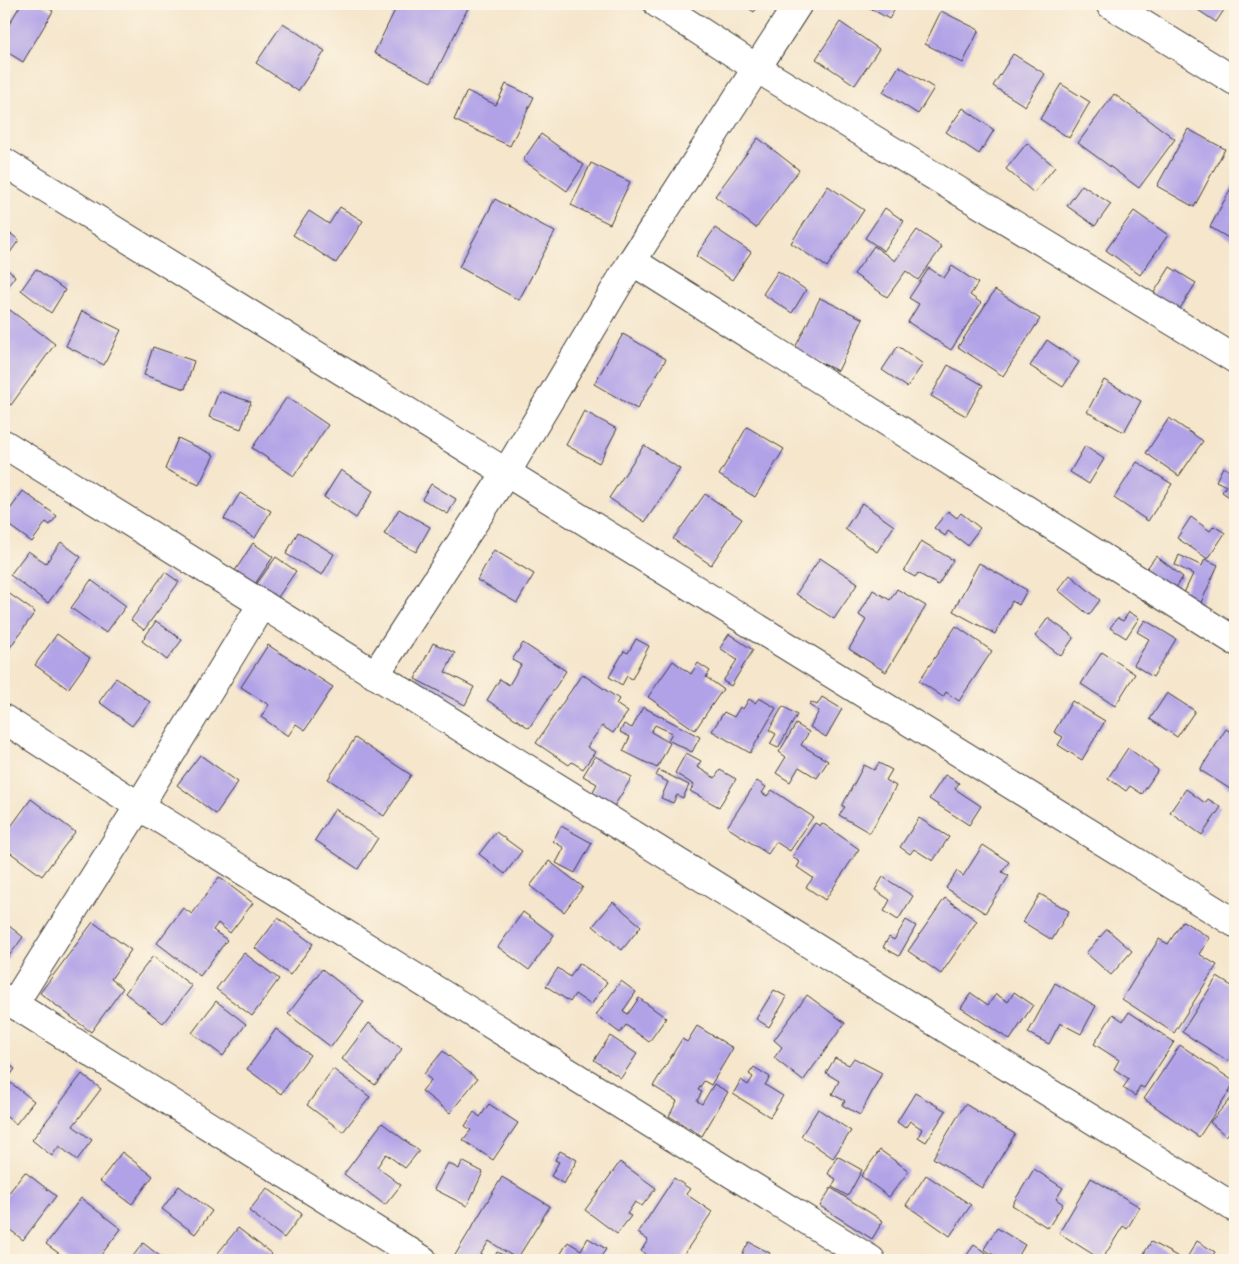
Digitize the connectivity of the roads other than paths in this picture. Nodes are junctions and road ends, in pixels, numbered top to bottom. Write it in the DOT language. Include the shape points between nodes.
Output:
graph roads {
  1 [pos="658,4"];
  2 [pos="798,4"];
  3 [pos="1110,4"];
  4 [pos="758,69"];
  5 [pos="1235,81"];
  6 [pos="4,162"];
  7 [pos="632,261"];
  8 [pos="1235,359"];
  9 [pos="4,444"];
  10 [pos="506,473"];
  11 [pos="262,604"];
  12 [pos="1235,641"];
  13 [pos="375,675"];
  14 [pos="4,719"];
  15 [pos="139,806"];
  16 [pos="1235,923"];
  17 [pos="9,1001"];
  18 [pos="1235,1208"];
  19 [pos="423,1260"];
  20 [pos="871,1260"];
  1 -- 4 [label="street"];
  2 -- 4 [label="street"];
  3 -- 5 [label="street"];
  4 -- 7 [label="street"];
  4 -- 8 [label="street"];
  6 -- 10 [label="street"];
  7 -- 10 [label="street"];
  7 -- 12 [label="street"];
  9 -- 11 [label="street"];
  10 -- 13 [label="street"];
  10 -- 16 [label="street"];
  11 -- 13 [label="street"];
  11 -- 15 [label="street"];
  13 -- 18 [label="street"];
  14 -- 15 [label="street"];
  15 -- 17 [label="street"];
  15 -- 20 [label="street"];
  17 -- 19 [label="street"];
}
